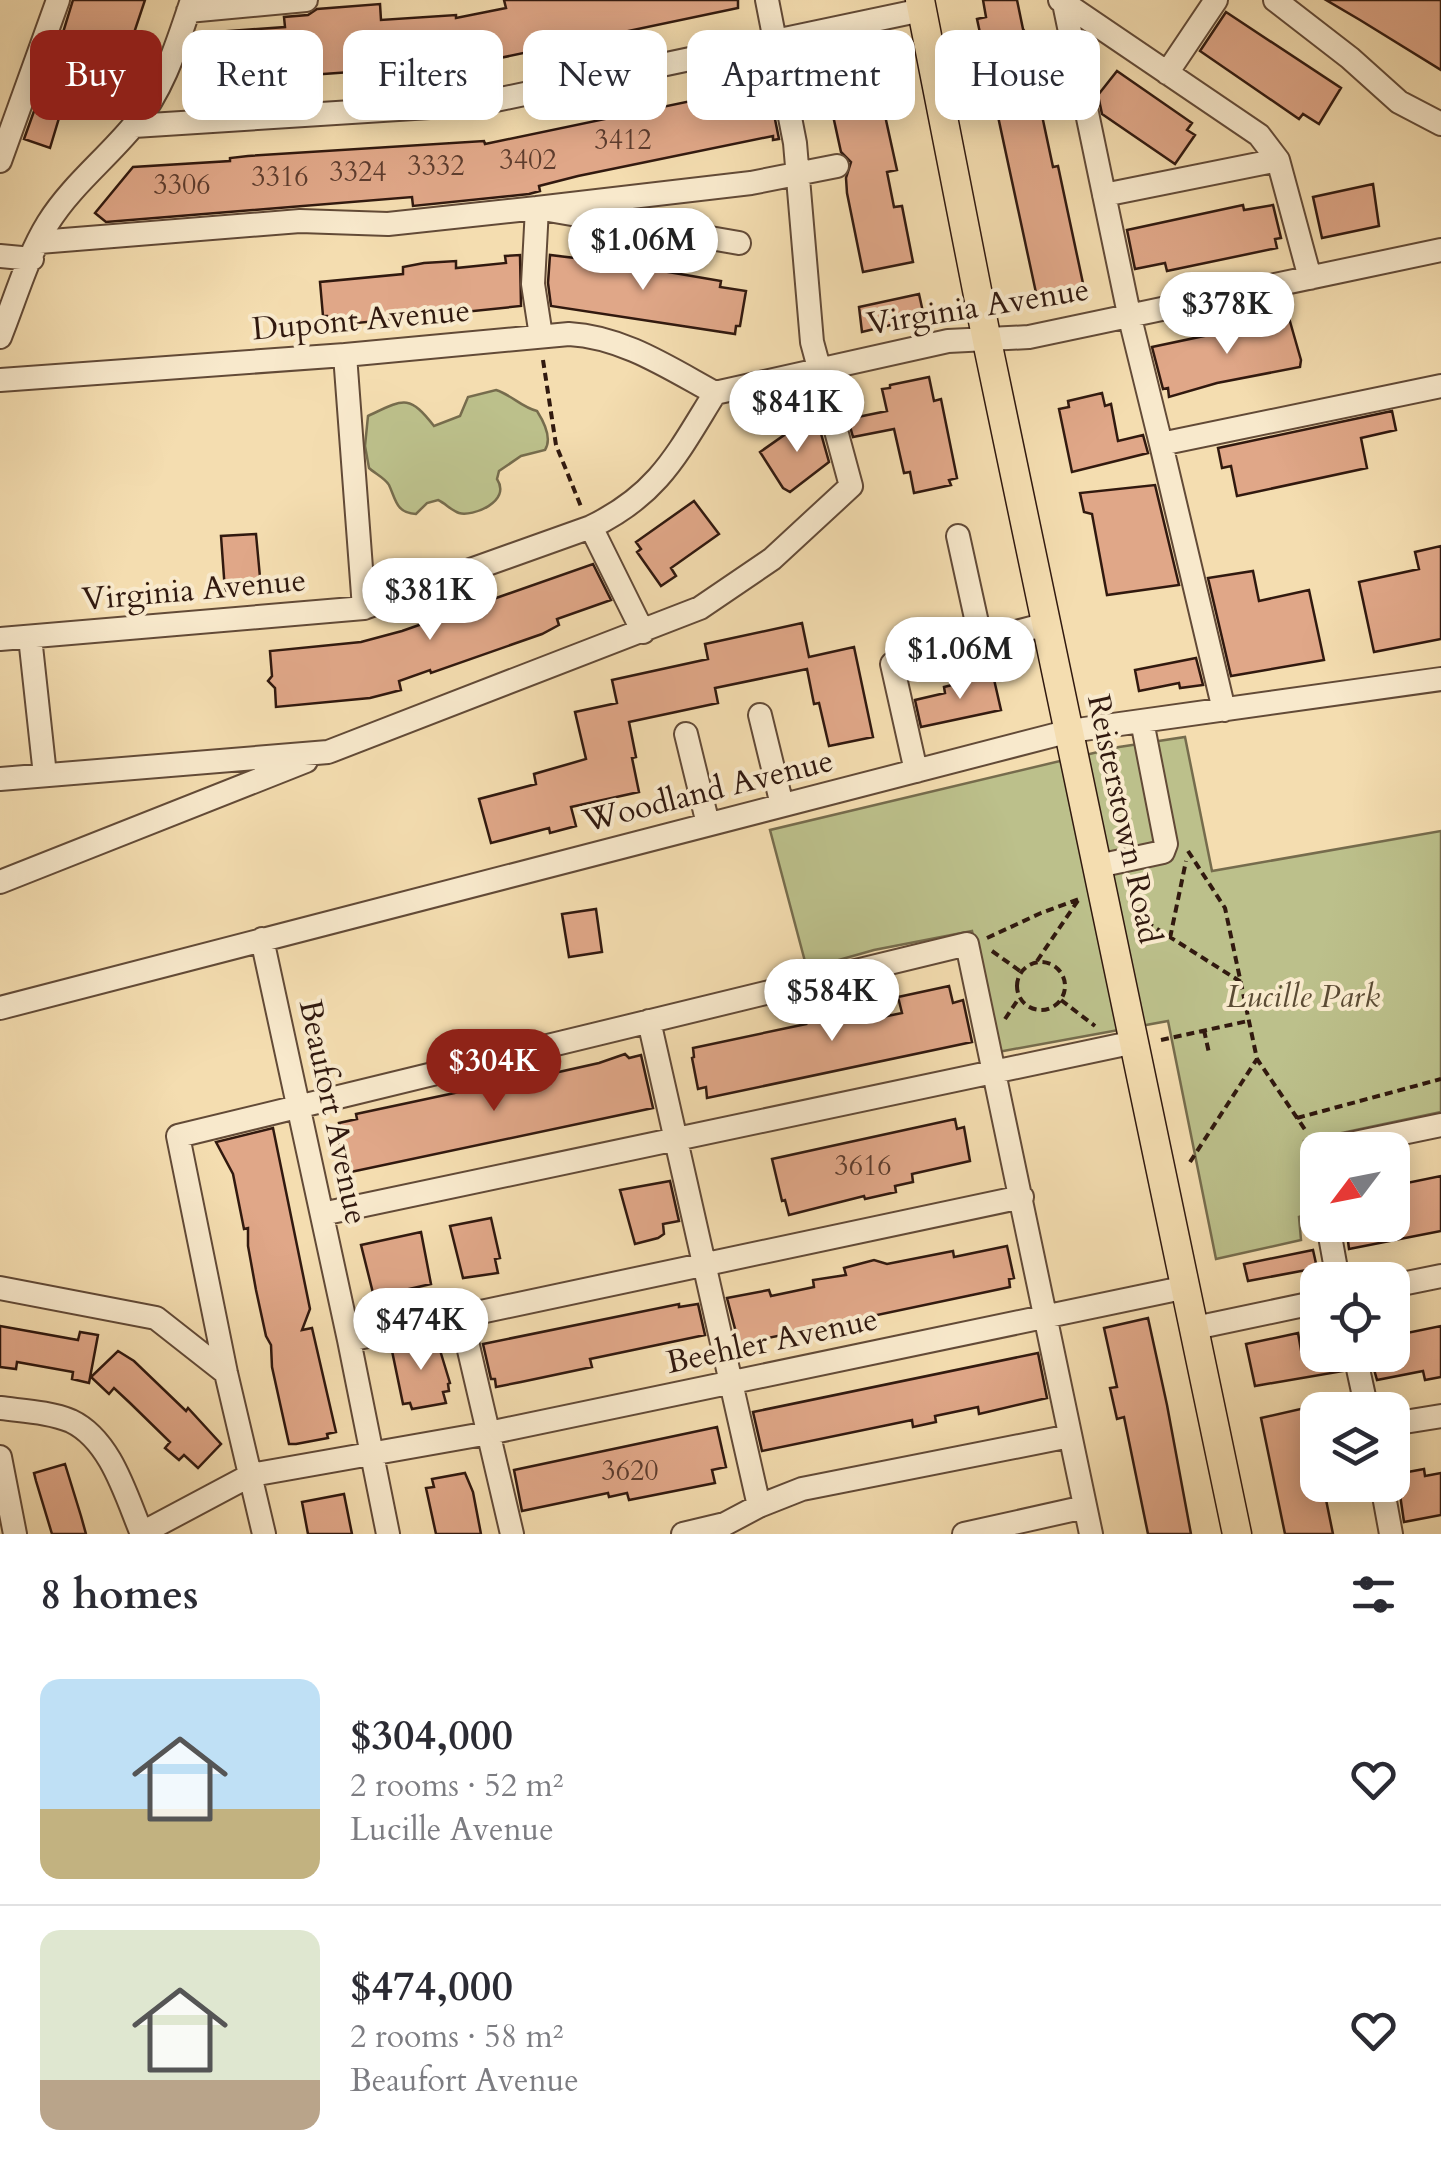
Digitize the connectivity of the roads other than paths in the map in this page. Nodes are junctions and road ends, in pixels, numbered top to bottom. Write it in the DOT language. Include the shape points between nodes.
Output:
graph roads {
  1 [pos="58,0"];
  2 [pos="306,0"];
  3 [pos="767,0"];
  4 [pos="1216,0"];
  5 [pos="1275,0"];
  6 [pos="1062,1"];
  7 [pos="190,5"];
  8 [pos="921,5"];
  9 [pos="773,30"];
  10 [pos="823,30"];
  11 [pos="687,60"];
  12 [pos="1166,72"];
  13 [pos="791,120"];
  14 [pos="1441,124"];
  15 [pos="134,126"];
  16 [pos="1278,160"];
  17 [pos="0,162"];
  18 [pos="837,166"];
  19 [pos="797,174"];
  20 [pos="1104,195"];
  21 [pos="537,208"];
  22 [pos="738,243"];
  23 [pos="35,250"];
  24 [pos="1441,250"];
  25 [pos="0,256"];
  26 [pos="1310,278"];
  27 [pos="1128,314"];
  28 [pos="541,336"];
  29 [pos="0,337"];
  30 [pos="987,341"];
  31 [pos="345,355"];
  32 [pos="818,368"];
  33 [pos="0,380"];
  34 [pos="1441,386"];
  35 [pos="716,392"];
  36 [pos="1160,444"];
  37 [pos="591,527"];
  38 [pos="958,536"];
  39 [pos="364,608"];
  40 [pos="1047,624"];
  41 [pos="643,632"];
  42 [pos="30,637"];
  43 [pos="0,640"];
  44 [pos="981,641"];
  45 [pos="1441,679"];
  46 [pos="1224,710"];
  47 [pos="760,715"];
  48 [pos="1142,721"];
  49 [pos="1070,731"];
  50 [pos="686,734"];
  51 [pos="328,752"];
  52 [pos="916,770"];
  53 [pos="44,775"];
  54 [pos="0,779"];
  55 [pos="782,805"];
  56 [pos="708,824"];
  57 [pos="1098,866"];
  58 [pos="0,882"];
  59 [pos="262,939"];
  60 [pos="0,1008"];
  61 [pos="649,1020"];
  62 [pos="1148,1041"];
  63 [pos="995,1072"];
  64 [pos="299,1105"];
  65 [pos="1441,1126"];
  66 [pos="1410,1132"];
  67 [pos="677,1140"];
  68 [pos="1022,1197"];
  69 [pos="322,1214"];
  70 [pos="703,1264"];
  71 [pos="1441,1276"];
  72 [pos="1410,1282"];
  73 [pos="1186,1287"];
  74 [pos="0,1288"];
  75 [pos="1300,1306"];
  76 [pos="461,1316"];
  77 [pos="1047,1317"];
  78 [pos="1195,1328"];
  79 [pos="349,1340"];
  80 [pos="226,1374"];
  81 [pos="730,1384"];
  82 [pos="0,1408"];
  83 [pos="1441,1416"];
  84 [pos="1410,1421"];
  85 [pos="489,1433"];
  86 [pos="1070,1436"];
  87 [pos="370,1456"];
  88 [pos="0,1457"];
  89 [pos="252,1475"];
  90 [pos="1385,1502"];
  91 [pos="759,1506"];
  92 [pos="1086,1506"];
  93 [pos="15,1534"];
  94 [pos="142,1534"];
  95 [pos="264,1534"];
  96 [pos="388,1534"];
  97 [pos="512,1534"];
  98 [pos="682,1534"];
  99 [pos="964,1534"];
  100 [pos="1091,1534"];
  101 [pos="1237,1534"];
  102 [pos="1391,1534"];
  1 -- 17 [label="street"];
  2 -- 7 [label="street"];
  3 -- 9 [label="street"];
  4 -- 12 [label="street"];
  5 -- 14 [label="street" via="1399,102"];
  6 -- 12 [label="street"];
  6 -- 20 [label="street"];
  7 -- 15 [label="street" via="167,71"];
  8 -- 10 [label="street"];
  8 -- 30 [label="main road, Reisterstown Road"];
  11 -- 15 [label="street" via="477,104"];
  12 -- 16 [label="street" via="1259,135"];
  13 -- 19 [label="street"];
  15 -- 23 [label="street" via="63,202"];
  16 -- 20 [label="street"];
  16 -- 26 [label="street"];
  18 -- 19 [label="street"];
  19 -- 21 [label="street"];
  19 -- 32 [label="street"];
  20 -- 27 [label="street"];
  21 -- 22 [label="street"];
  21 -- 23 [label="street" via="388,224 300,221"];
  21 -- 28 [label="street" via="533,284"];
  23 -- 25 [label="street"];
  23 -- 29 [label="street"];
  24 -- 26 [label="street, Virginia Avenue"];
  26 -- 27 [label="street, Virginia Avenue"];
  27 -- 30 [label="street, Virginia Avenue"];
  27 -- 36 [label="street"];
  28 -- 31 [label="street, Dupont Avenue"];
  28 -- 35 [label="street, Dupont Avenue" via="614,342"];
  30 -- 32 [label="street, Virginia Avenue" via="948,341"];
  30 -- 40 [label="main road, Reisterstown Road"];
  31 -- 33 [label="street, Dupont Avenue"];
  31 -- 39 [label="street"];
  32 -- 35 [label="street, Virginia Avenue"];
  32 -- 41 [label="street" via="851,486 772,559 700,608"];
  34 -- 36 [label="street"];
  35 -- 37 [label="street, Virginia Avenue" via="656,484"];
  36 -- 46 [label="street"];
  37 -- 39 [label="street, Virginia Avenue"];
  37 -- 41 [label="street"];
  38 -- 44 [label="street"];
  39 -- 42 [label="street, Virginia Avenue"];
  40 -- 44 [label="street"];
  40 -- 49 [label="main road, Reisterstown Road"];
  41 -- 51 [label="street"];
  42 -- 43 [label="street, Virginia Avenue"];
  42 -- 53 [label="street"];
  44 -- 52 [label="street" via="892,664"];
  45 -- 46 [label="street, Woodland Avenue"];
  46 -- 48 [label="street, Woodland Avenue"];
  47 -- 55 [label="street"];
  48 -- 49 [label="street, Woodland Avenue"];
  48 -- 57 [label="street" via="1166,844 1154,856"];
  49 -- 52 [label="street, Woodland Avenue"];
  49 -- 57 [label="main road, Reisterstown Road"];
  50 -- 56 [label="street"];
  51 -- 53 [label="street"];
  51 -- 58 [label="street"];
  52 -- 55 [label="street, Woodland Avenue"];
  53 -- 54 [label="street"];
  55 -- 56 [label="street, Woodland Avenue"];
  56 -- 59 [label="street, Woodland Avenue"];
  57 -- 62 [label="main road, Reisterstown Road"];
  59 -- 60 [label="street, Woodland Avenue"];
  59 -- 64 [label="street, Beaufort Avenue"];
  61 -- 63 [label="street" via="968,944"];
  61 -- 64 [label="street"];
  61 -- 67 [label="street"];
  62 -- 63 [label="street"];
  62 -- 73 [label="main road, Reisterstown Road"];
  63 -- 67 [label="street"];
  63 -- 68 [label="street"];
  64 -- 69 [label="street, Beaufort Avenue"];
  64 -- 80 [label="street" via="178,1136"];
  65 -- 66 [label="street"];
  67 -- 69 [label="street"];
  67 -- 70 [label="street"];
  68 -- 70 [label="street"];
  68 -- 77 [label="street"];
  69 -- 79 [label="street, Beaufort Avenue"];
  70 -- 76 [label="street"];
  70 -- 81 [label="street"];
  71 -- 72 [label="street"];
  73 -- 77 [label="street, Beehler Avenue"];
  73 -- 78 [label="main road, Reisterstown Road"];
  74 -- 80 [label="street" via="156,1318"];
  75 -- 78 [label="street"];
  76 -- 79 [label="street"];
  76 -- 85 [label="street"];
  77 -- 81 [label="street, Beehler Avenue"];
  77 -- 86 [label="street"];
  78 -- 101 [label="main road, Reisterstown Road"];
  79 -- 87 [label="street, Beaufort Avenue"];
  80 -- 89 [label="street"];
  81 -- 85 [label="street, Beehler Avenue"];
  81 -- 91 [label="street"];
  82 -- 94 [label="street" via="56,1417 86,1431 110,1462"];
  83 -- 84 [label="street"];
  85 -- 87 [label="street, Beehler Avenue"];
  85 -- 97 [label="street"];
  86 -- 91 [label="street" via="802,1489"];
  86 -- 92 [label="street"];
  87 -- 89 [label="street, Beehler Avenue"];
  87 -- 96 [label="street, Beaufort Avenue"];
  88 -- 93 [label="street"];
  89 -- 94 [label="street, Beehler Avenue"];
  89 -- 95 [label="street"];
  90 -- 102 [label="street"];
  91 -- 98 [label="street" via="725,1524"];
  92 -- 99 [label="street"];
  92 -- 100 [label="street"];
}
